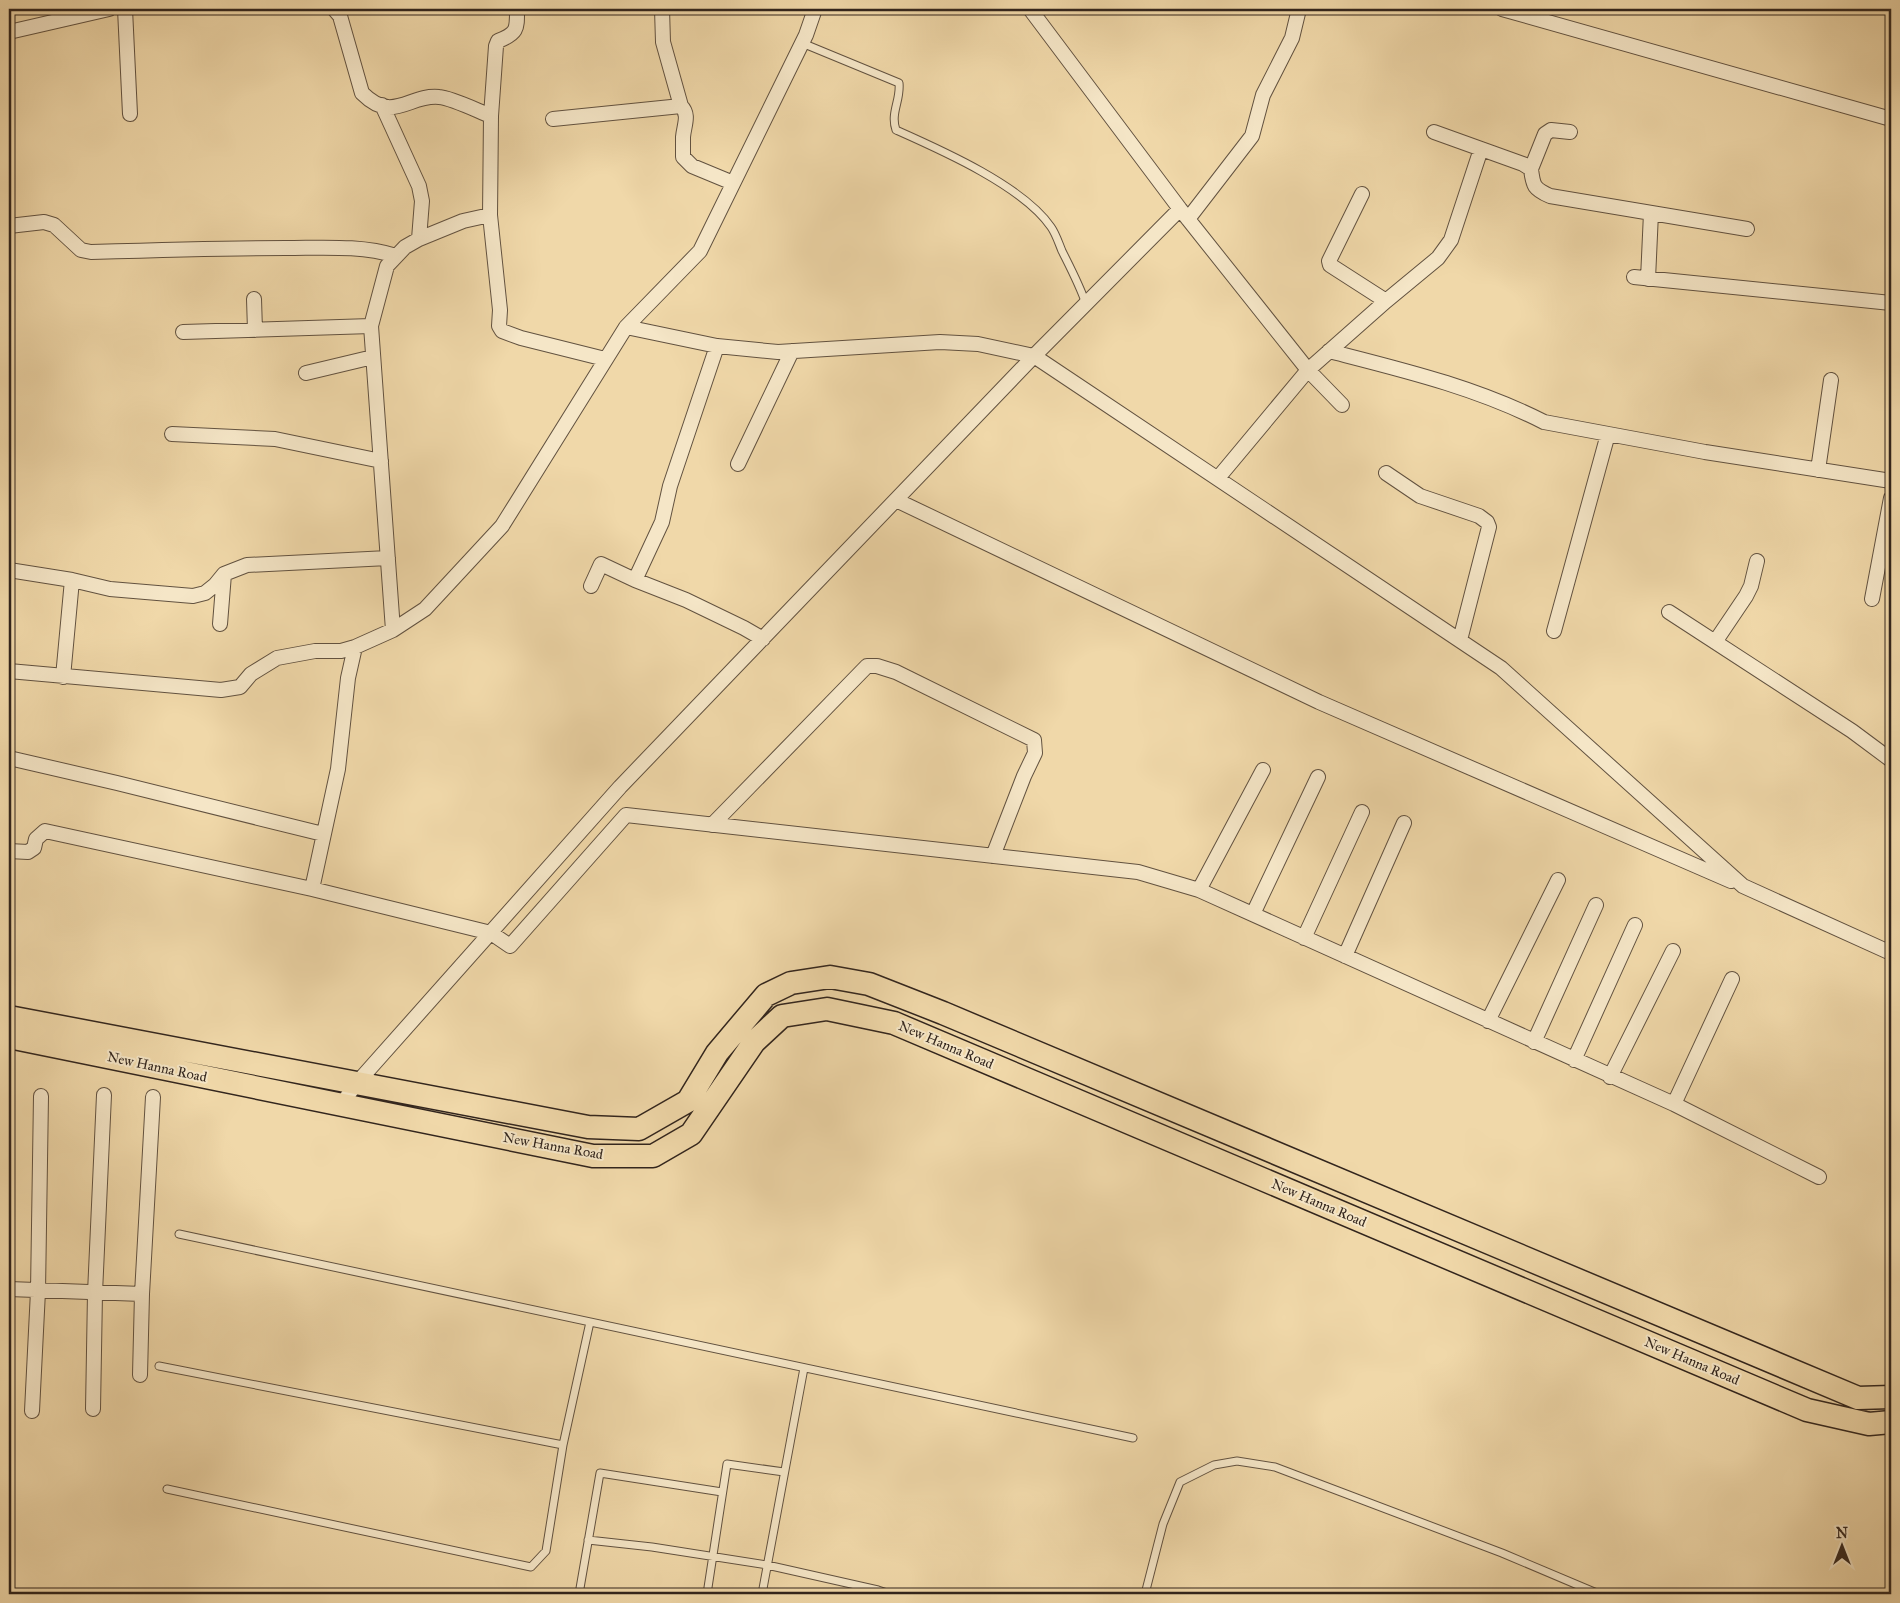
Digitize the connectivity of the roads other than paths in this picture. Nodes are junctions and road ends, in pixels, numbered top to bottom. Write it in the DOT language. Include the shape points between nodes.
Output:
graph roads {
  1 [pos="109,9"];
  2 [pos="126,9"];
  3 [pos="334,9"];
  4 [pos="517,9"];
  5 [pos="662,9"];
  6 [pos="815,9"];
  7 [pos="1030,9"];
  8 [pos="1298,9"];
  9 [pos="1502,9"];
  10 [pos="9,32"];
  11 [pos="802,43"];
  12 [pos="382,105"];
  13 [pos="681,106"];
  14 [pos="130,114"];
  15 [pos="491,116"];
  16 [pos="554,119"];
  17 [pos="1891,119"];
  18 [pos="1434,132"];
  19 [pos="1570,132"];
  20 [pos="1481,149"];
  21 [pos="1530,169"];
  22 [pos="733,183"];
  23 [pos="1362,194"];
  24 [pos="1651,213"];
  25 [pos="1184,214"];
  26 [pos="490,216"];
  27 [pos="9,226"];
  28 [pos="1748,229"];
  29 [pos="419,239"];
  30 [pos="396,256"];
  31 [pos="254,299"];
  32 [pos="1386,301"];
  33 [pos="1891,303"];
  34 [pos="1086,304"];
  35 [pos="371,326"];
  36 [pos="626,327"];
  37 [pos="255,330"];
  38 [pos="183,332"];
  39 [pos="716,346"];
  40 [pos="792,351"];
  41 [pos="1329,351"];
  42 [pos="1034,356"];
  43 [pos="373,357"];
  44 [pos="606,360"];
  45 [pos="1308,370"];
  46 [pos="306,373"];
  47 [pos="1831,380"];
  48 [pos="1342,405"];
  49 [pos="172,434"];
  50 [pos="1608,434"];
  51 [pos="381,461"];
  52 [pos="738,464"];
  53 [pos="1818,470"];
  54 [pos="1386,473"];
  55 [pos="1218,478"];
  56 [pos="1891,481"];
  57 [pos="1891,498"];
  58 [pos="896,500"];
  59 [pos="388,558"];
  60 [pos="1757,561"];
  61 [pos="9,570"];
  62 [pos="224,574"];
  63 [pos="72,580"];
  64 [pos="635,580"];
  65 [pos="591,586"];
  66 [pos="1872,599"];
  67 [pos="1669,612"];
  68 [pos="220,624"];
  69 [pos="394,630"];
  70 [pos="1554,631"];
  71 [pos="762,639"];
  72 [pos="1460,640"];
  73 [pos="1716,642"];
  74 [pos="355,647"];
  75 [pos="9,671"];
  76 [pos="63,677"];
  77 [pos="9,758"];
  78 [pos="1891,760"];
  79 [pos="1263,770"];
  80 [pos="1318,777"];
  81 [pos="1362,812"];
  82 [pos="1404,823"];
  83 [pos="712,825"];
  84 [pos="323,834"];
  85 [pos="9,851"];
  86 [pos="993,856"];
  87 [pos="1558,880"];
  88 [pos="1743,886"];
  89 [pos="312,888"];
  90 [pos="1199,890"];
  91 [pos="1596,905"];
  92 [pos="1253,914"];
  93 [pos="1635,925"];
  94 [pos="491,933"];
  95 [pos="1304,938"];
  96 [pos="1673,951"];
  97 [pos="1891,952"];
  98 [pos="1345,956"];
  99 [pos="1732,979"];
  100 [pos="9,1017"];
  101 [pos="1488,1021"];
  102 [pos="9,1037"];
  103 [pos="1534,1042"];
  104 [pos="1574,1060"];
  105 [pos="1610,1077"];
  106 [pos="356,1084"];
  107 [pos="104,1095"];
  108 [pos="41,1096"];
  109 [pos="153,1097"];
  110 [pos="1674,1104"];
  111 [pos="342,1105"];
  112 [pos="1819,1177"];
  113 [pos="179,1234"];
  114 [pos="9,1290"];
  115 [pos="38,1290"];
  116 [pos="95,1293"];
  117 [pos="142,1294"];
  118 [pos="590,1322"];
  119 [pos="159,1366"];
  120 [pos="804,1368"];
  121 [pos="140,1375"];
  122 [pos="1891,1397"];
  123 [pos="93,1409"];
  124 [pos="32,1411"];
  125 [pos="1891,1422"];
  126 [pos="1133,1438"];
  127 [pos="563,1445"];
  128 [pos="784,1472"];
  129 [pos="166,1489"];
  130 [pos="722,1492"];
  131 [pos="588,1540"];
  132 [pos="712,1557"];
  133 [pos="767,1565"];
  134 [pos="579,1594"];
  135 [pos="707,1594"];
  136 [pos="762,1594"];
  137 [pos="890,1594"];
  138 [pos="1145,1594"];
  139 [pos="1599,1594"];
  1 -- 10 [label="street"];
  2 -- 14 [label="street"];
  3 -- 12 [label="street" via="340,16 362,93 371,102"];
  4 -- 15 [label="street" via="515,32 498,41 496,46"];
  5 -- 13 [label="street" via="663,42"];
  6 -- 11 [label="street"];
  7 -- 25 [label="street"];
  8 -- 25 [label="street" via="1292,38 1263,95 1252,136"];
  9 -- 17 [label="street"];
  11 -- 22 [label="street"];
  11 -- 34 [label="lane" via="899,83 893,121 896,130 957,158 1030,205 1051,227"];
  12 -- 15 [label="street" via="392,108 428,97 441,97"];
  12 -- 29 [label="street" via="419,186 422,201"];
  13 -- 16 [label="street"];
  13 -- 22 [label="street" via="686,110 683,157 692,166"];
  15 -- 26 [label="street"];
  18 -- 20 [label="street"];
  19 -- 21 [label="street" via="1551,130 1545,134"];
  20 -- 21 [label="street"];
  20 -- 32 [label="street" via="1451,240 1438,258"];
  21 -- 24 [label="street" via="1532,183 1550,196"];
  22 -- 36 [label="street" via="700,251"];
  23 -- 32 [label="street" via="1329,262"];
  24 -- 28 [label="street"];
  24 -- 33 [label="street" via="1641,278"];
  25 -- 34 [label="street"];
  25 -- 45 [label="street"];
  26 -- 29 [label="street" via="463,221"];
  26 -- 44 [label="street" via="502,331"];
  27 -- 30 [label="street" via="44,222 54,226 81,250 91,252 349,248 378,250"];
  29 -- 30 [label="street"];
  30 -- 35 [label="street" via="387,266"];
  31 -- 37 [label="street"];
  32 -- 41 [label="street"];
  34 -- 42 [label="street"];
  35 -- 37 [label="street"];
  35 -- 43 [label="street"];
  36 -- 39 [label="street"];
  36 -- 44 [label="street"];
  37 -- 38 [label="street"];
  39 -- 40 [label="street"];
  39 -- 64 [label="street" via="670,486 662,522"];
  40 -- 42 [label="street" via="940,342 978,344"];
  40 -- 52 [label="street"];
  41 -- 45 [label="street"];
  41 -- 50 [label="street" via="1443,380 1544,422"];
  42 -- 55 [label="street"];
  42 -- 58 [label="street"];
  43 -- 46 [label="street"];
  43 -- 51 [label="street"];
  44 -- 69 [label="street" via="502,526 425,609"];
  45 -- 48 [label="street"];
  45 -- 55 [label="street"];
  47 -- 53 [label="street"];
  49 -- 51 [label="street" via="274,439"];
  50 -- 53 [label="street"];
  50 -- 70 [label="street"];
  51 -- 59 [label="street"];
  53 -- 56 [label="street"];
  54 -- 72 [label="street" via="1420,496 1488,522"];
  55 -- 72 [label="street"];
  57 -- 66 [label="street"];
  58 -- 71 [label="street"];
  58 -- 88 [label="street" via="1319,702"];
  59 -- 62 [label="street" via="247,566"];
  59 -- 69 [label="street"];
  60 -- 73 [label="street" via="1746,596"];
  61 -- 63 [label="street"];
  62 -- 63 [label="street" via="205,593 192,596 110,589"];
  62 -- 68 [label="street"];
  63 -- 76 [label="street"];
  64 -- 65 [label="street" via="601,564"];
  64 -- 71 [label="street" via="686,600"];
  67 -- 73 [label="street"];
  69 -- 74 [label="street"];
  71 -- 94 [label="street" via="620,787"];
  72 -- 88 [label="street" via="1501,668"];
  73 -- 78 [label="street"];
  74 -- 76 [label="street" via="277,658 251,674 240,687 221,690"];
  74 -- 84 [label="street" via="348,678 338,769"];
  75 -- 76 [label="street"];
  77 -- 84 [label="street"];
  79 -- 90 [label="street"];
  80 -- 92 [label="street"];
  81 -- 95 [label="street"];
  82 -- 98 [label="street"];
  83 -- 86 [label="street"];
  83 -- 86 [label="street" via="867,666 876,666 896,672 1034,740 1035,753"];
  83 -- 94 [label="street" via="626,815 510,946"];
  84 -- 89 [label="street"];
  85 -- 89 [label="street" via="28,852 46,831"];
  86 -- 90 [label="street" via="1138,872"];
  87 -- 101 [label="street"];
  88 -- 97 [label="street"];
  89 -- 94 [label="street"];
  90 -- 92 [label="street"];
  91 -- 103 [label="street"];
  92 -- 95 [label="street"];
  93 -- 104 [label="street"];
  94 -- 106 [label="street"];
  95 -- 98 [label="street"];
  96 -- 105 [label="street"];
  98 -- 101 [label="street"];
  99 -- 110 [label="street"];
  100 -- 106 [label="main road, New Hanna Road"];
  101 -- 103 [label="street"];
  102 -- 111 [label="main road, New Hanna Road"];
  103 -- 104 [label="street"];
  104 -- 105 [label="street"];
  105 -- 110 [label="street"];
  106 -- 111 [label="street"];
  106 -- 122 [label="main road, New Hanna Road" via="588,1127 639,1129 688,1100 717,1053 766,995 791,983 830,977 869,984 943,1012 1858,1398"];
  107 -- 116 [label="street"];
  108 -- 115 [label="street"];
  109 -- 117 [label="street"];
  110 -- 112 [label="street"];
  111 -- 125 [label="main road, New Hanna Road" via="593,1156 653,1156 690,1134 754,1042 782,1016 827,1009 855,1014 894,1022 1807,1410 1869,1424"];
  113 -- 118 [label="lane"];
  114 -- 115 [label="street"];
  115 -- 116 [label="street"];
  115 -- 124 [label="street"];
  116 -- 117 [label="street"];
  116 -- 123 [label="street"];
  117 -- 121 [label="street"];
  118 -- 120 [label="lane"];
  118 -- 127 [label="lane"];
  119 -- 127 [label="lane"];
  120 -- 126 [label="lane"];
  120 -- 128 [label="lane"];
  127 -- 129 [label="lane" via="546,1551 531,1567"];
  128 -- 130 [label="lane" via="727,1464"];
  128 -- 133 [label="lane"];
  130 -- 131 [label="lane" via="600,1473"];
  130 -- 132 [label="lane"];
  131 -- 132 [label="lane"];
  131 -- 134 [label="lane"];
  132 -- 133 [label="lane"];
  132 -- 135 [label="lane"];
  133 -- 136 [label="lane"];
  133 -- 137 [label="lane"];
  138 -- 139 [label="lane" via="1163,1524 1180,1482 1214,1465 1237,1461 1275,1467 1502,1553"];
}
